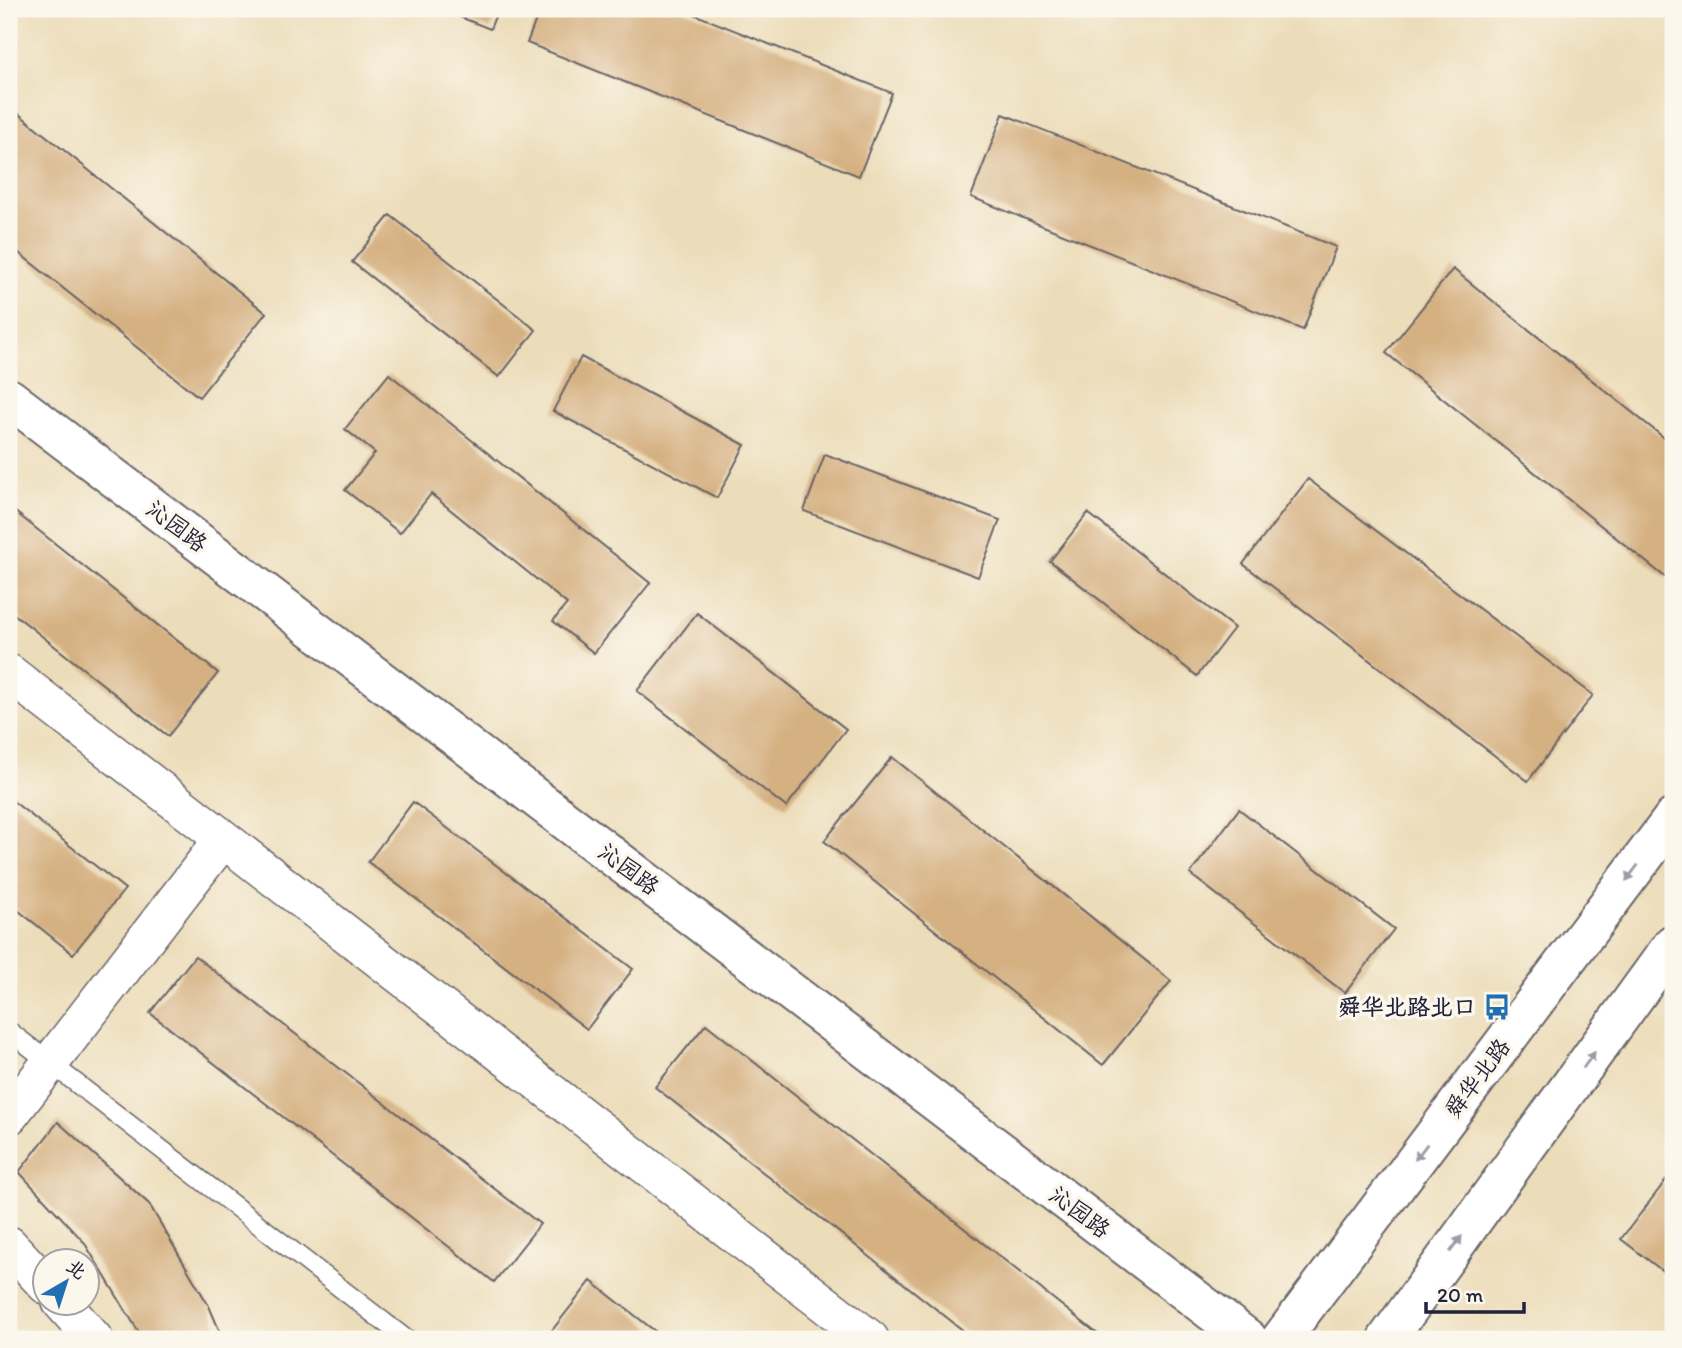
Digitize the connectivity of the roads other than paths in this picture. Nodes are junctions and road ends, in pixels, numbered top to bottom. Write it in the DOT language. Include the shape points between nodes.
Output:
graph roads {
  1 [pos="9,398"];
  2 [pos="9,673"];
  3 [pos="1673,818"];
  4 [pos="223,839"];
  5 [pos="1673,944"];
  6 [pos="9,1031"];
  7 [pos="50,1063"];
  8 [pos="9,1116"];
  9 [pos="9,1245"];
  10 [pos="32,1270"];
  11 [pos="73,1316"];
  12 [pos="94,1339"];
  13 [pos="405,1339"];
  14 [pos="870,1339"];
  15 [pos="1248,1339"];
  16 [pos="1281,1339"];
  17 [pos="1387,1339"];
  1 -- 15 [label="street, 沁园路"];
  2 -- 4 [label="street"];
  3 -- 16 [label="street, 舜华北路, one-way"];
  4 -- 7 [label="street"];
  4 -- 14 [label="street"];
  17 -- 5 [label="street, one-way"];
  6 -- 7 [label="lane"];
  7 -- 8 [label="street"];
  7 -- 13 [label="lane"];
  9 -- 10 [label="street"];
  11 -- 12 [label="street"];
}
